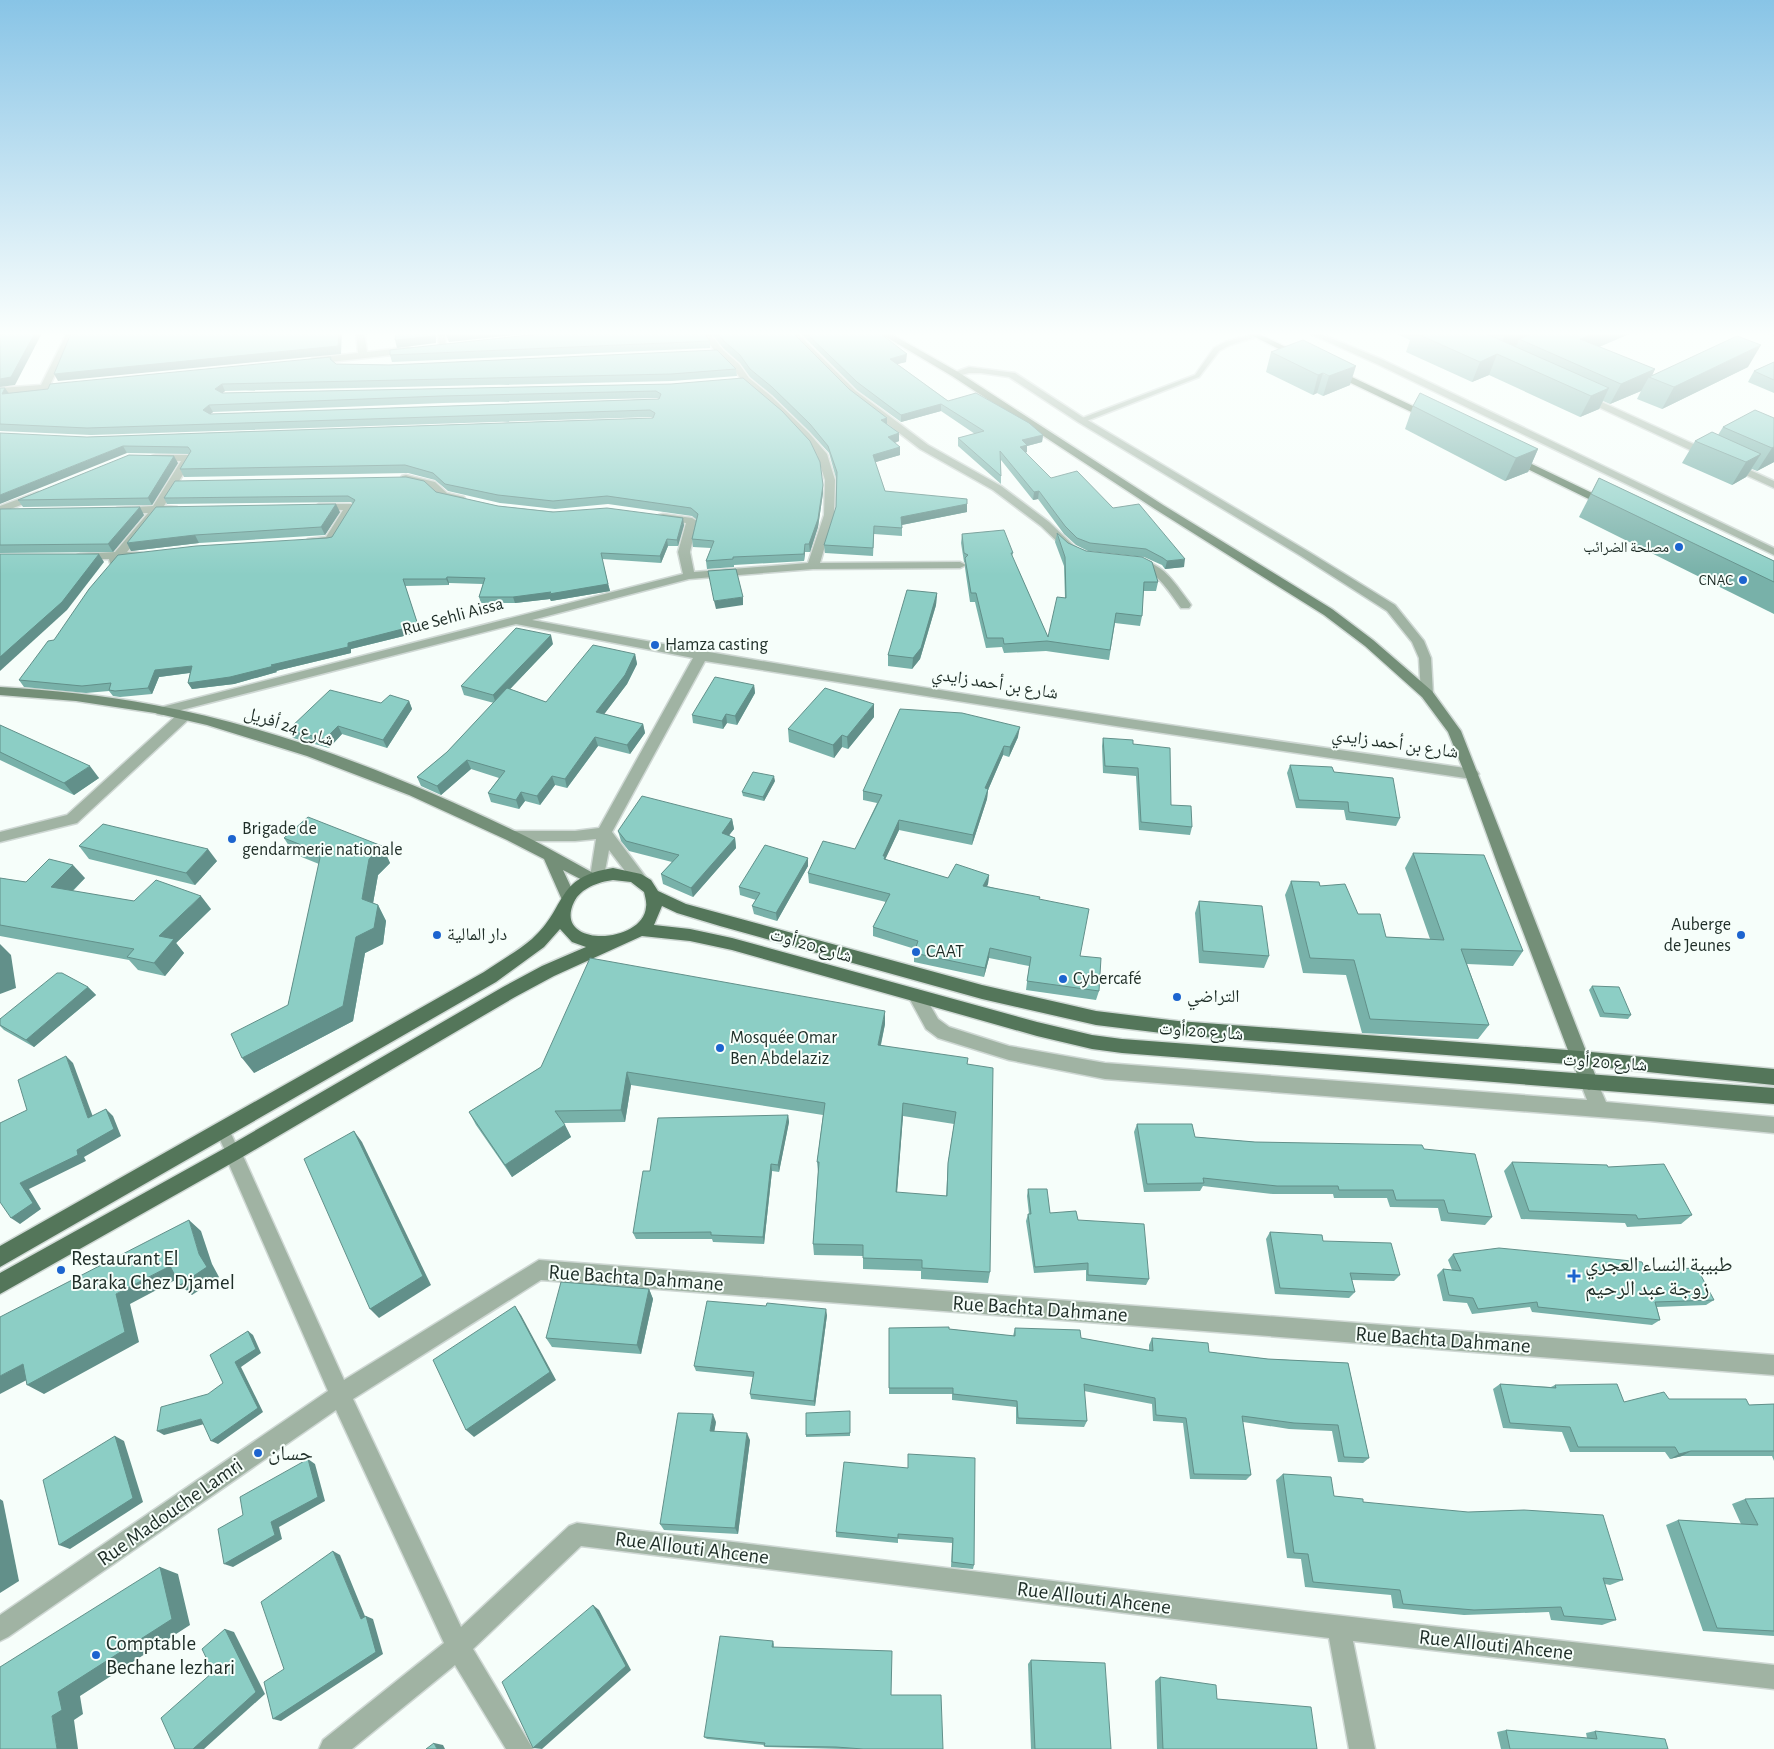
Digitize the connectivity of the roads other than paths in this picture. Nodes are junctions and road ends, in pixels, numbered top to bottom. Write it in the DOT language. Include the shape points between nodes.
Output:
graph roads {
  1 [pos="784,413"];
  2 [pos="879,413"];
  3 [pos="1014,413"];
  4 [pos="1071,413"];
  5 [pos="1101,413"];
  6 [pos="1430,413"];
  7 [pos="1485,413"];
  8 [pos="1617,413"];
  9 [pos="1441,418"];
  10 [pos="1082,420"];
  11 [pos="142,458"];
  12 [pos="398,478"];
  13 [pos="171,482"];
  14 [pos="191,482"];
  15 [pos="1774,485"];
  16 [pos="44,492"];
  17 [pos="1619,499"];
  18 [pos="471,502"];
  19 [pos="303,507"];
  20 [pos="186,508"];
  21 [pos="157,509"];
  22 [pos="108,510"];
  23 [pos="0,511"];
  24 [pos="1621,511"];
  25 [pos="29,512"];
  26 [pos="655,516"];
  27 [pos="301,542"];
  28 [pos="1774,552"];
  29 [pos="1078,553"];
  30 [pos="152,554"];
  31 [pos="68,557"];
  32 [pos="118,557"];
  33 [pos="1125,559"];
  34 [pos="960,565"];
  35 [pos="812,566"];
  36 [pos="106,571"];
  37 [pos="689,576"];
  38 [pos="1185,605"];
  39 [pos="514,620"];
  40 [pos="701,656"];
  41 [pos="0,691"];
  42 [pos="1427,694"];
  43 [pos="162,711"];
  44 [pos="184,716"];
  45 [pos="1472,774"];
  46 [pos="604,833"];
  47 [pos="514,836"];
  48 [pos="0,837"];
  49 [pos="550,857"];
  50 [pos="595,878"];
  51 [pos="640,880"];
  52 [pos="653,895"];
  53 [pos="566,906"];
  54 [pos="639,930"];
  55 [pos="612,942"];
  56 [pos="916,996"];
  57 [pos="1580,1058"];
  58 [pos="1774,1076"];
  59 [pos="1589,1082"];
  60 [pos="1774,1096"];
  61 [pos="1600,1110"];
  62 [pos="1774,1125"];
  63 [pos="222,1129"];
  64 [pos="233,1153"];
  65 [pos="0,1257"];
  66 [pos="0,1284"];
  67 [pos="1774,1365"];
  68 [pos="340,1395"];
  69 [pos="1339,1628"];
  70 [pos="0,1629"];
  71 [pos="458,1647"];
  72 [pos="1774,1677"];
  73 [pos="332,1749"];
  74 [pos="520,1749"];
  75 [pos="1362,1749"];
  1 -- 35 [label="street" via="822,454 830,480 829,515"];
  2 -- 29 [label="street" via="924,447 997,488"];
  3 -- 42 [label="street" via="1328,612"];
  4 -- 10 [label="street"];
  5 -- 10 [label="lane"];
  6 -- 9 [label="main road"];
  7 -- 28 [label="street"];
  8 -- 15 [label="street"];
  10 -- 42 [label="street" via="1391,608 1418,640 1426,658"];
  11 -- 13 [label="street" via="190,454"];
  12 -- 18 [label="street" via="431,484 443,495"];
  13 -- 14 [label="street"];
  13 -- 21 [label="street"];
  16 -- 23 [label="street"];
  17 -- 24 [label="main road" via="1511,452"];
  19 -- 27 [label="street" via="352,507 329,540"];
  20 -- 21 [label="street"];
  21 -- 22 [label="street"];
  21 -- 32 [label="street"];
  23 -- 25 [label="street"];
  26 -- 37 [label="street" via="692,521 684,552"];
  30 -- 32 [label="street"];
  31 -- 32 [label="street"];
  32 -- 36 [label="street"];
  33 -- 38 [label="street" via="1144,562 1157,569"];
  34 -- 35 [label="street, Rue Sehli Aissa"];
  35 -- 37 [label="street, Rue Sehli Aissa"];
  37 -- 39 [label="street, Rue Sehli Aissa"];
  39 -- 40 [label="street, شارع بن أحمد زايدي"];
  39 -- 43 [label="street, Rue Sehli Aissa"];
  40 -- 45 [label="street, شارع بن أحمد زايدي"];
  40 -- 46 [label="street"];
  41 -- 43 [label="street, شارع 24 أفريل" via="101,700"];
  42 -- 45 [label="street" via="1454,731"];
  43 -- 44 [label="street, شارع 24 أفريل"];
  44 -- 47 [label="street, شارع 24 أفريل" via="311,753 384,780"];
  44 -- 48 [label="street" via="72,819"];
  45 -- 57 [label="street"];
  46 -- 47 [label="street"];
  46 -- 50 [label="street"];
  46 -- 51 [label="street"];
  47 -- 49 [label="street, شارع 24 أفريل"];
  49 -- 50 [label="street, شارع 24 أفريل"];
  49 -- 53 [label="street"];
  50 -- 51 [label="main road" via="621,874"];
  50 -- 53 [label="main road" via="581,885"];
  51 -- 52 [label="main road"];
  52 -- 54 [label="main road" via="652,913"];
  52 -- 57 [label="main road, شارع 20 أوت" via="682,910 982,992 1096,1018 1178,1028"];
  53 -- 55 [label="main road" via="568,929 577,937 590,942"];
  53 -- 63 [label="main road" via="543,938 527,953 490,977"];
  54 -- 55 [label="main road"];
  54 -- 56 [label="main road, شارع 20 أوت" via="690,935 732,944"];
  55 -- 64 [label="main road" via="509,992"];
  56 -- 59 [label="main road, شارع 20 أوت" via="1037,1029 1122,1046"];
  56 -- 61 [label="street" via="932,1024 944,1033 1008,1053 1067,1065 1142,1075"];
  57 -- 58 [label="main road, شارع 20 أوت"];
  57 -- 59 [label="street"];
  59 -- 60 [label="main road, شارع 20 أوت"];
  59 -- 61 [label="street"];
  61 -- 62 [label="street"];
  63 -- 64 [label="lane"];
  63 -- 65 [label="main road"];
  64 -- 66 [label="main road"];
  64 -- 68 [label="street"];
  67 -- 68 [label="street, Rue Bachta Dahmane" via="539,1270"];
  68 -- 70 [label="street, Rue Madouche Lamri"];
  68 -- 71 [label="street"];
  69 -- 71 [label="street, Rue Allouti Ahcene" via="576,1534"];
  69 -- 72 [label="street, Rue Allouti Ahcene"];
  69 -- 75 [label="street"];
  71 -- 73 [label="street"];
  71 -- 74 [label="street"];
}
